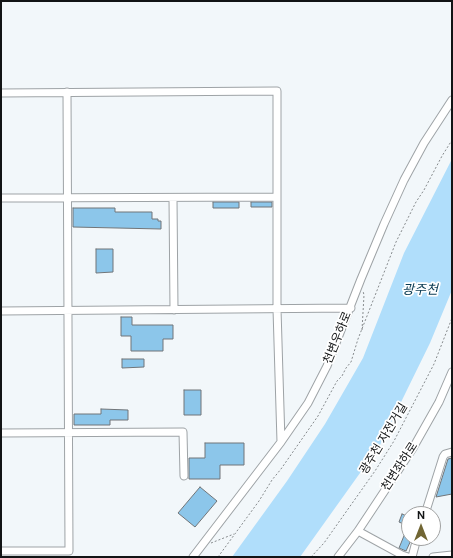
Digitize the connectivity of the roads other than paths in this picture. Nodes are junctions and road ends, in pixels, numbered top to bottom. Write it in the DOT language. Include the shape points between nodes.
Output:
graph roads {
  1 [pos="67,92"];
  2 [pos="1,93"];
  3 [pos="452,100"];
  4 [pos="277,197"];
  5 [pos="1,198"];
  6 [pos="68,198"];
  7 [pos="173,198"];
  8 [pos="351,308"];
  9 [pos="277,309"];
  10 [pos="1,310"];
  11 [pos="68,310"];
  12 [pos="174,310"];
  13 [pos="452,372"];
  14 [pos="69,432"];
  15 [pos="1,433"];
  16 [pos="281,442"];
  17 [pos="452,452"];
  18 [pos="184,476"];
  19 [pos="427,506"];
  20 [pos="358,531"];
  21 [pos="415,546"];
  22 [pos="1,551"];
  23 [pos="72,554"];
  24 [pos="452,555"];
  25 [pos="193,557"];
  26 [pos="338,557"];
  27 [pos="408,557"];
  28 [pos="412,557"];
  29 [pos="433,557"];
  1 -- 2 [label="street"];
  1 -- 4 [label="street" via="278,91"];
  1 -- 6 [label="street"];
  3 -- 8 [label="street, 천변우하로" via="404,180"];
  4 -- 7 [label="street"];
  4 -- 9 [label="street"];
  5 -- 6 [label="street"];
  6 -- 7 [label="street"];
  6 -- 11 [label="street"];
  7 -- 12 [label="street"];
  8 -- 9 [label="street"];
  8 -- 16 [label="street, 천변우하로" via="327,366 308,403"];
  9 -- 12 [label="street"];
  9 -- 16 [label="street"];
  10 -- 11 [label="street"];
  11 -- 12 [label="street"];
  11 -- 14 [label="street"];
  13 -- 20 [label="street, 천변좌하로" via="439,402 413,448"];
  14 -- 15 [label="street"];
  14 -- 18 [label="street" via="183,432"];
  14 -- 23 [label="street"];
  16 -- 25 [label="street, 천변우하로"];
  17 -- 19 [label="street" via="442,457"];
  20 -- 26 [label="street, 천변좌하로"];
  20 -- 27 [label="street"];
  21 -- 28 [label="street"];
  22 -- 23 [label="street"];
  24 -- 29 [label="street"];
}
